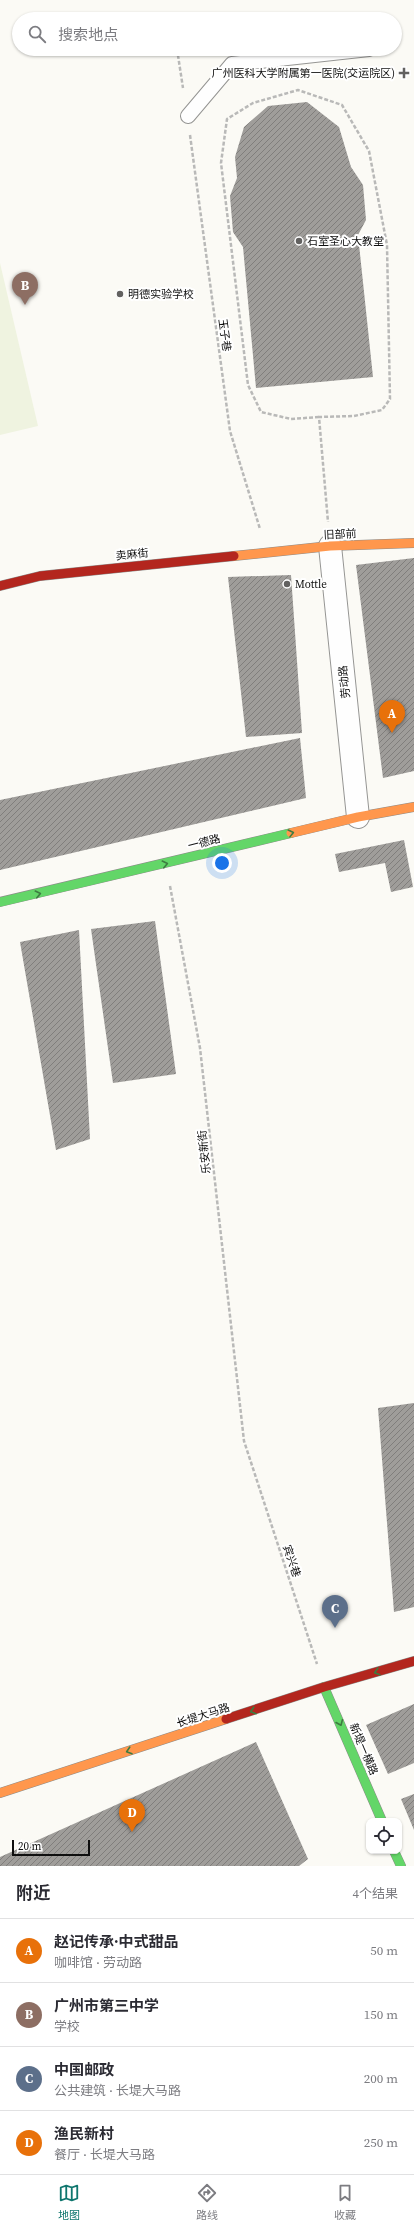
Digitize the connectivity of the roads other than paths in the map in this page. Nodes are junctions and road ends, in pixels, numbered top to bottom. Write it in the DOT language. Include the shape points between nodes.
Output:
graph roads {
  1 [pos="305,56"];
  2 [pos="188,116"];
  3 [pos="414,543"];
  4 [pos="330,546"];
  5 [pos="267,552"];
  6 [pos="0,586"];
  7 [pos="414,807"];
  8 [pos="358,817"];
  9 [pos="0,902"];
  10 [pos="414,1661"];
  11 [pos="324,1687"];
  12 [pos="0,1794"];
  13 [pos="381,1818"];
  14 [pos="395,1854"];
  15 [pos="401,1866"];
  1 -- 2 [label="lane" via="232,64"];
  3 -- 4 [label="main road, 旧部前"];
  4 -- 5 [label="main road, 旧部前"];
  4 -- 8 [label="street, 劳动路"];
  5 -- 6 [label="main road, 卖麻街" via="40,576"];
  7 -- 8 [label="main road, 一德路"];
  9 -- 8 [label="main road, 一德路, one-way"];
  10 -- 11 [label="main road, 长堤大马路, one-way"];
  11 -- 12 [label="main road, 长堤大马路, one-way"];
  11 -- 13 [label="main road, 新堤一横路, one-way"];
  14 -- 15 [label="main road"];
}
